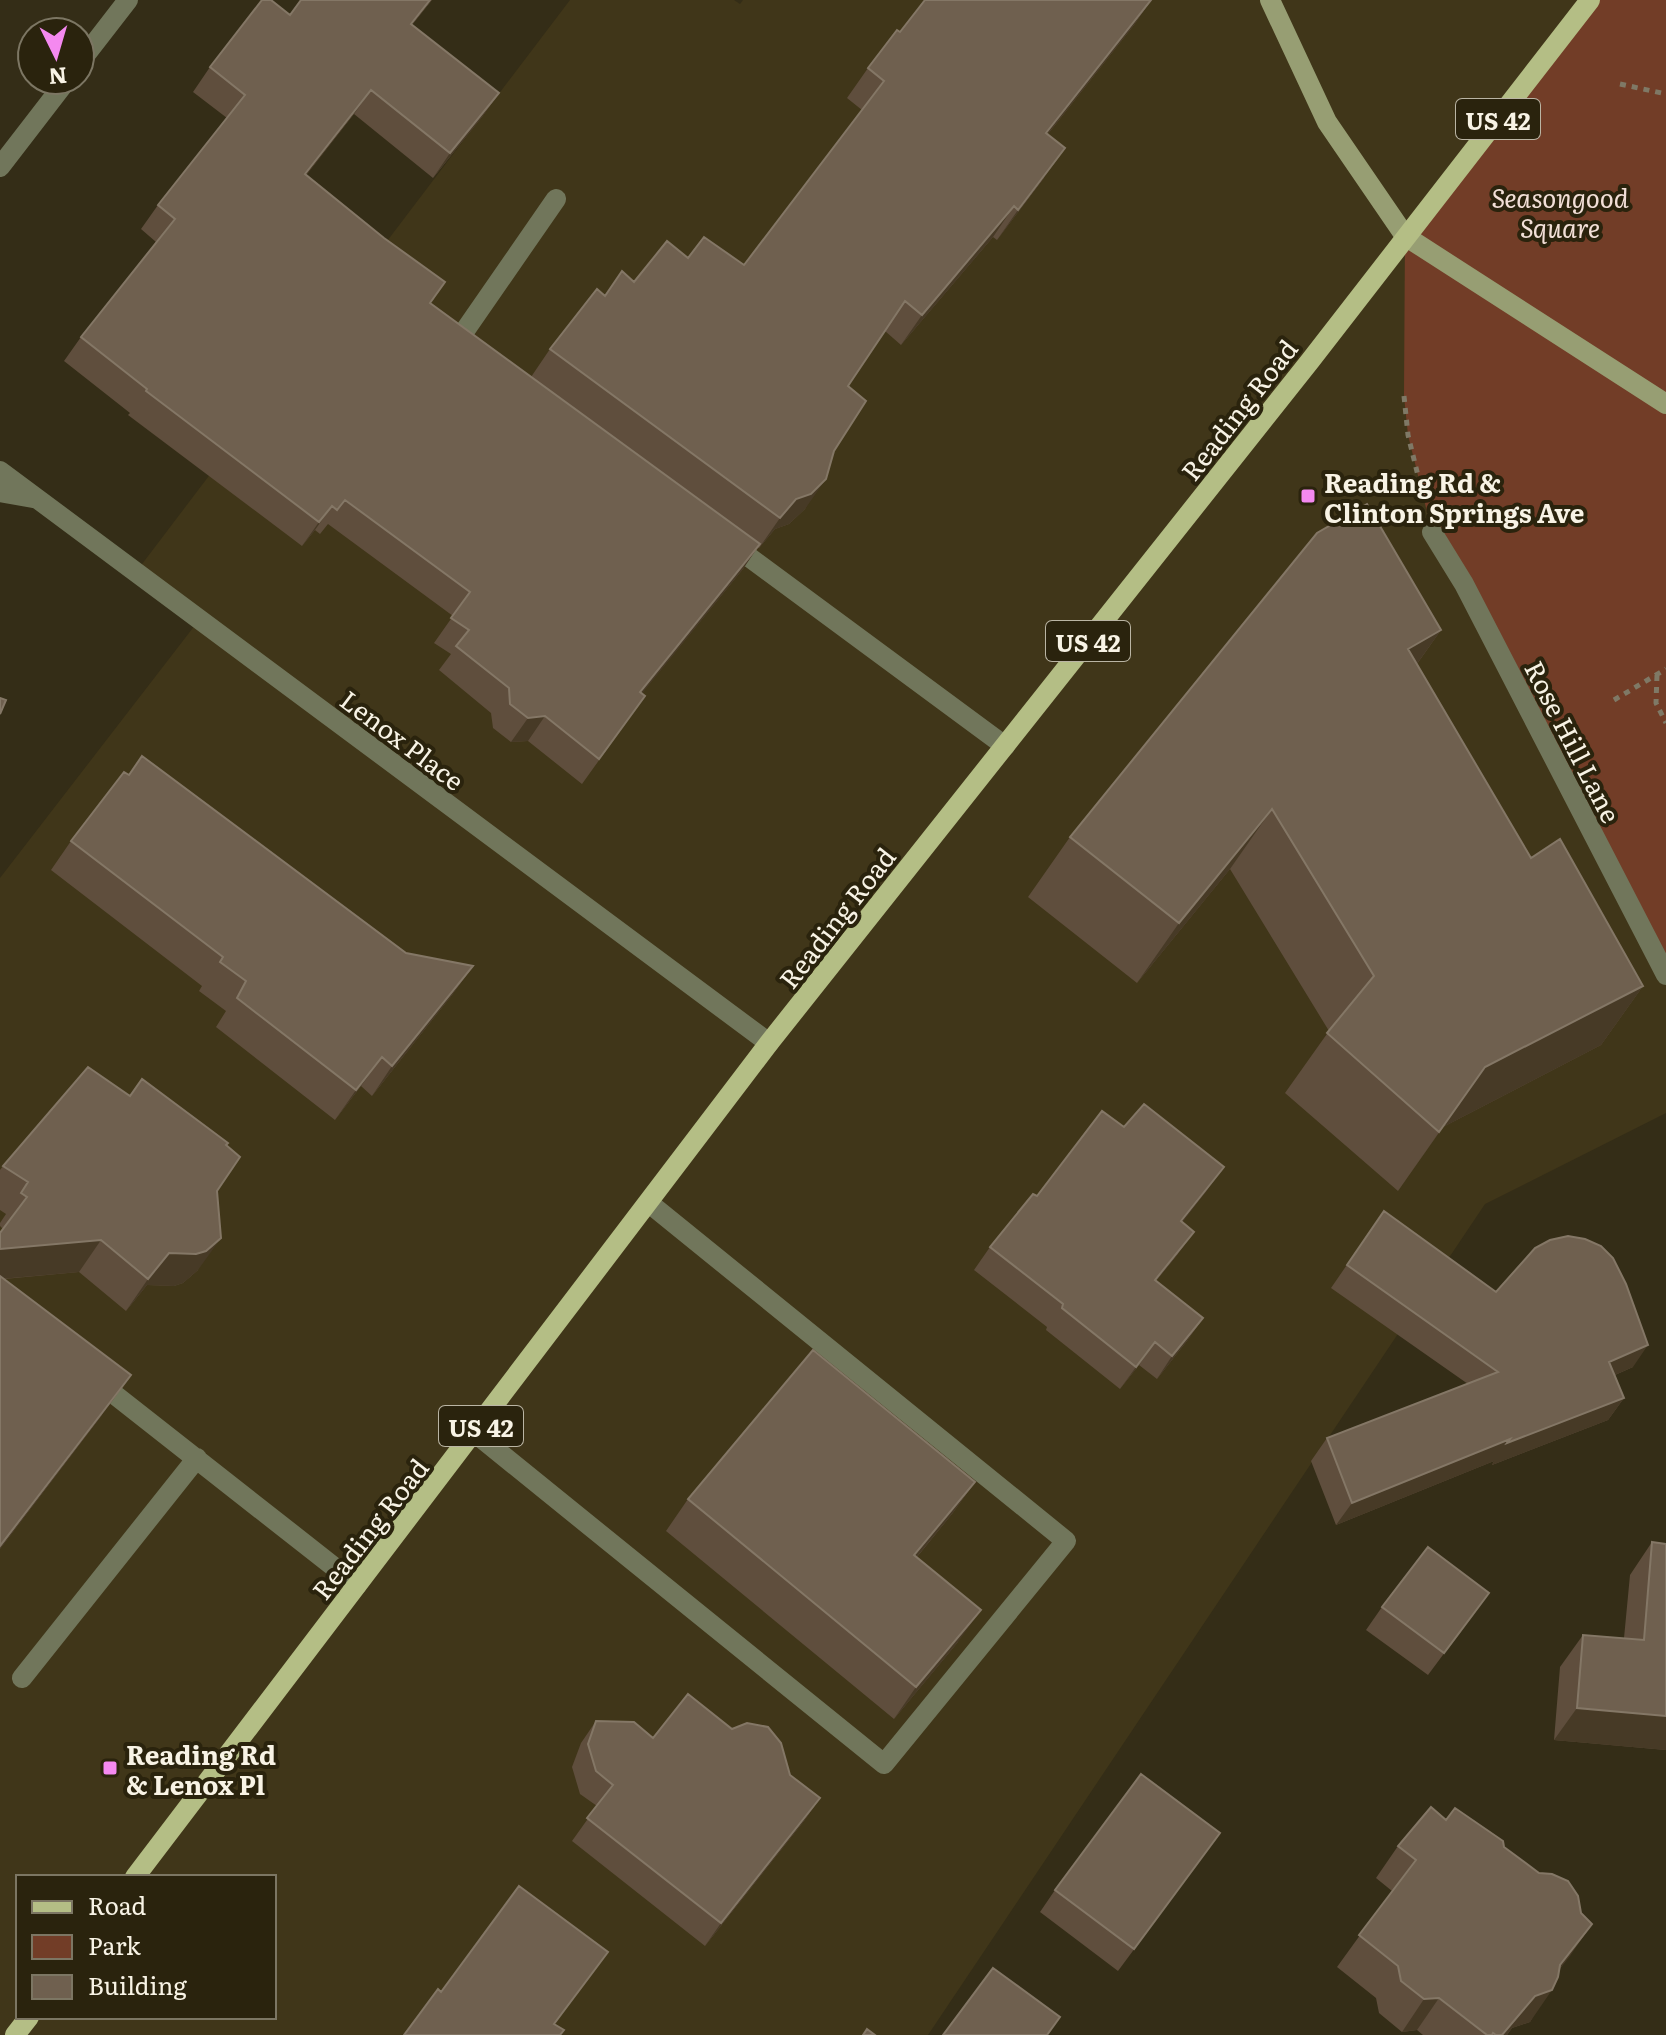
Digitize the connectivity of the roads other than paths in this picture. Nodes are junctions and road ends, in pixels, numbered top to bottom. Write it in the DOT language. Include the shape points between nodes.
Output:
graph roads {
  1 [pos="128,0"];
  2 [pos="1270,0"];
  3 [pos="1590,0"];
  4 [pos="96,41"];
  5 [pos="55,96"];
  6 [pos="0,167"];
  7 [pos="556,199"];
  8 [pos="1405,236"];
  9 [pos="483,361"];
  10 [pos="1666,404"];
  11 [pos="0,471"];
  12 [pos="0,492"];
  13 [pos="37,499"];
  14 [pos="712,530"];
  15 [pos="1432,532"];
  16 [pos="1005,746"];
  17 [pos="1666,975"];
  18 [pos="769,1043"];
  19 [pos="649,1203"];
  20 [pos="86,1372"];
  21 [pos="475,1433"];
  22 [pos="197,1458"];
  23 [pos="357,1585"];
  24 [pos="22,1678"];
  25 [pos="137,1875"];
  26 [pos="27,2019"];
  27 [pos="15,2035"];
  1 -- 4 [label="street"];
  2 -- 8 [label="street" via="1327,122"];
  3 -- 8 [label="main road, Reading Road / US 42"];
  5 -- 6 [label="street"];
  7 -- 9 [label="street" via="457,342"];
  8 -- 10 [label="street"];
  8 -- 16 [label="main road, Reading Road / US 42"];
  11 -- 13 [label="street"];
  12 -- 13 [label="street, Lenox Place"];
  13 -- 18 [label="street, Lenox Place"];
  14 -- 16 [label="street"];
  15 -- 17 [label="street, Rose Hill Lane"];
  16 -- 18 [label="main road, Reading Road / US 42"];
  18 -- 19 [label="main road, Reading Road / US 42"];
  19 -- 21 [label="main road, Reading Road / US 42"];
  19 -- 21 [label="street" via="1066,1541 884,1764"];
  20 -- 22 [label="street"];
  21 -- 23 [label="main road, Reading Road / US 42"];
  22 -- 23 [label="street"];
  22 -- 24 [label="street"];
  23 -- 25 [label="main road, Reading Road / US 42"];
  26 -- 27 [label="main road"];
}
